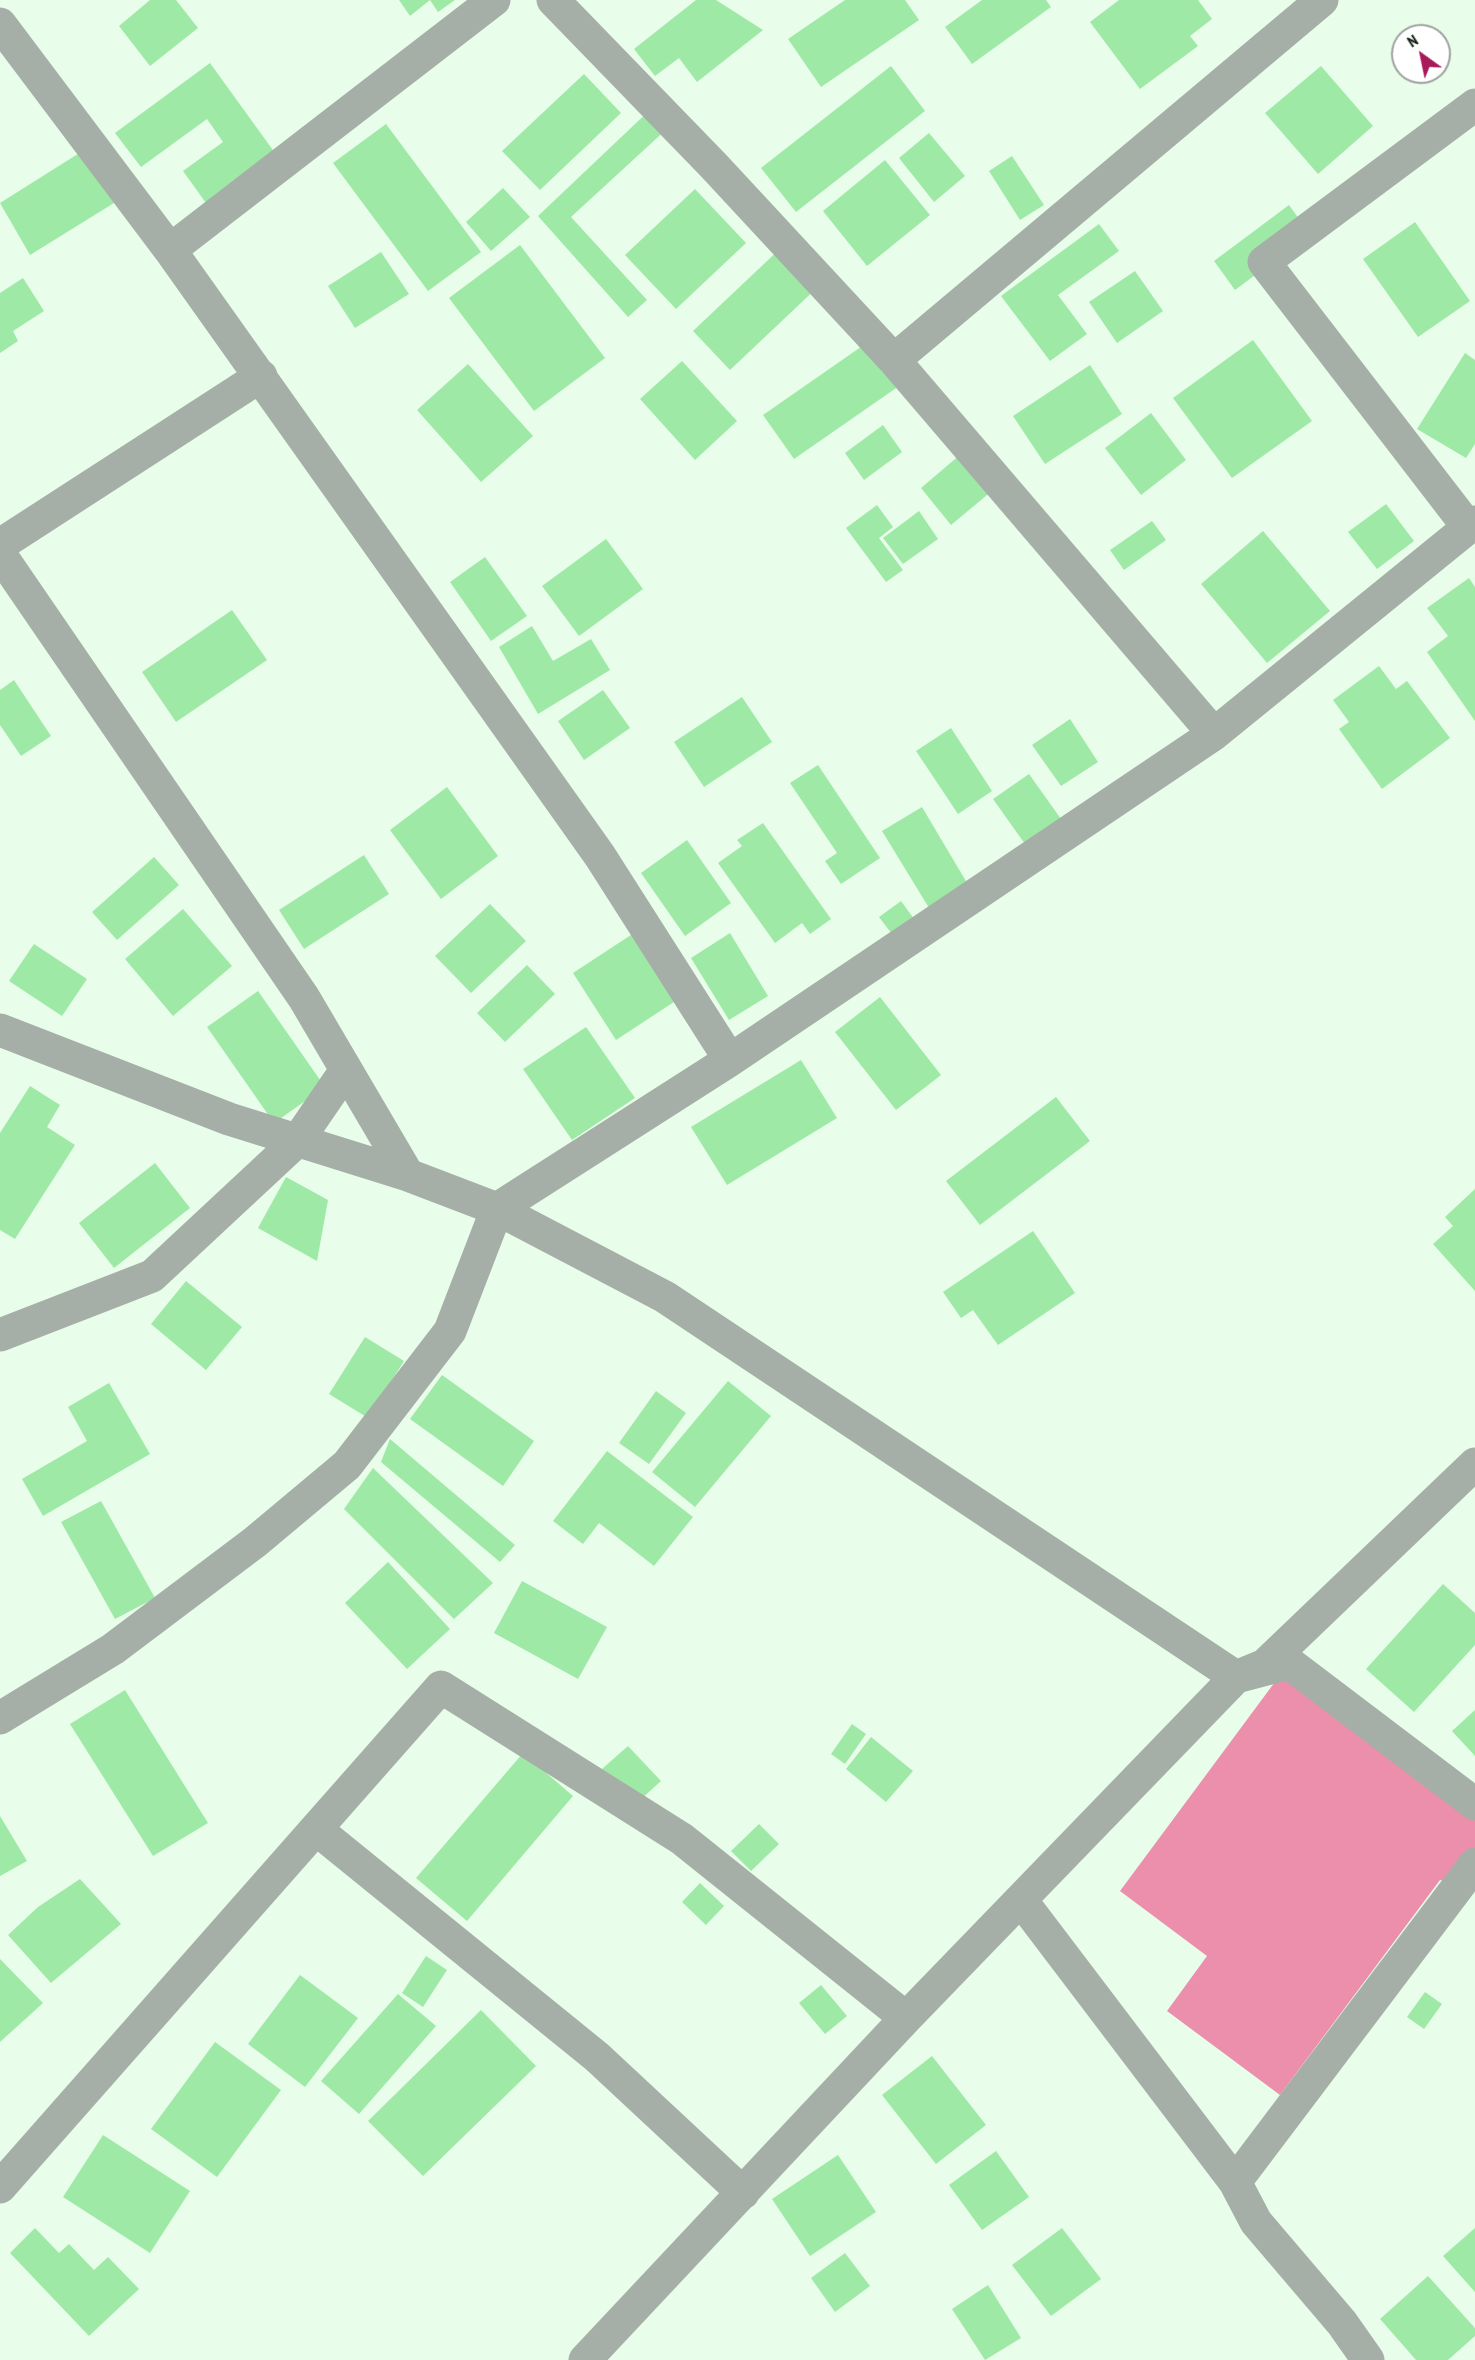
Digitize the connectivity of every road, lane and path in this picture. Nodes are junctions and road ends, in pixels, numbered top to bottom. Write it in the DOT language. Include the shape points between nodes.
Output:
graph roads {
  1 [pos="494,0"];
  2 [pos="553,0"];
  3 [pos="1322,0"];
  4 [pos="0,24"];
  5 [pos="1475,105"];
  6 [pos="170,250"];
  7 [pos="894,360"];
  8 [pos="261,376"];
  9 [pos="1471,524"];
  10 [pos="0,545"];
  11 [pos="0,555"];
  12 [pos="1214,734"];
  13 [pos="3,1034"];
  14 [pos="730,1060"];
  15 [pos="346,1070"];
  16 [pos="298,1140"];
  17 [pos="408,1175"];
  18 [pos="497,1209"];
  19 [pos="0,1335"];
  20 [pos="1475,1464"];
  21 [pos="1236,1677"];
  22 [pos="0,1718"];
  23 [pos="1475,1804"];
  24 [pos="316,1829"];
  25 [pos="1475,1864"];
  26 [pos="1021,1900"];
  27 [pos="906,2018"];
  28 [pos="1235,2182"];
  29 [pos="0,2187"];
  30 [pos="743,2193"];
  31 [pos="585,2360"];
  32 [pos="1368,2360"];
  1 -- 6 [label="street"];
  2 -- 7 [label="street"];
  3 -- 7 [label="street"];
  4 -- 6 [label="street"];
  5 -- 9 [label="street" via="1264,262"];
  6 -- 8 [label="street"];
  7 -- 12 [label="street"];
  8 -- 10 [label="street"];
  8 -- 14 [label="street" via="600,856"];
  9 -- 12 [label="street"];
  11 -- 15 [label="street" via="304,998"];
  12 -- 14 [label="street"];
  13 -- 16 [label="street" via="229,1119"];
  14 -- 18 [label="street"];
  15 -- 16 [label="street"];
  15 -- 17 [label="street"];
  16 -- 17 [label="street"];
  16 -- 19 [label="street" via="152,1276"];
  17 -- 18 [label="street"];
  18 -- 21 [label="street" via="665,1297"];
  18 -- 22 [label="street" via="450,1331 347,1465 255,1542 113,1649"];
  20 -- 21 [label="street" via="1265,1665"];
  21 -- 23 [label="street" via="1289,1664"];
  21 -- 26 [label="street"];
  24 -- 27 [label="street" via="441,1687 682,1839"];
  24 -- 29 [label="street"];
  24 -- 30 [label="street" via="597,2057"];
  25 -- 28 [label="street"];
  26 -- 27 [label="street"];
  26 -- 28 [label="street"];
  27 -- 30 [label="street"];
  28 -- 32 [label="street" via="1256,2222 1342,2323"];
  30 -- 31 [label="street"];
}
